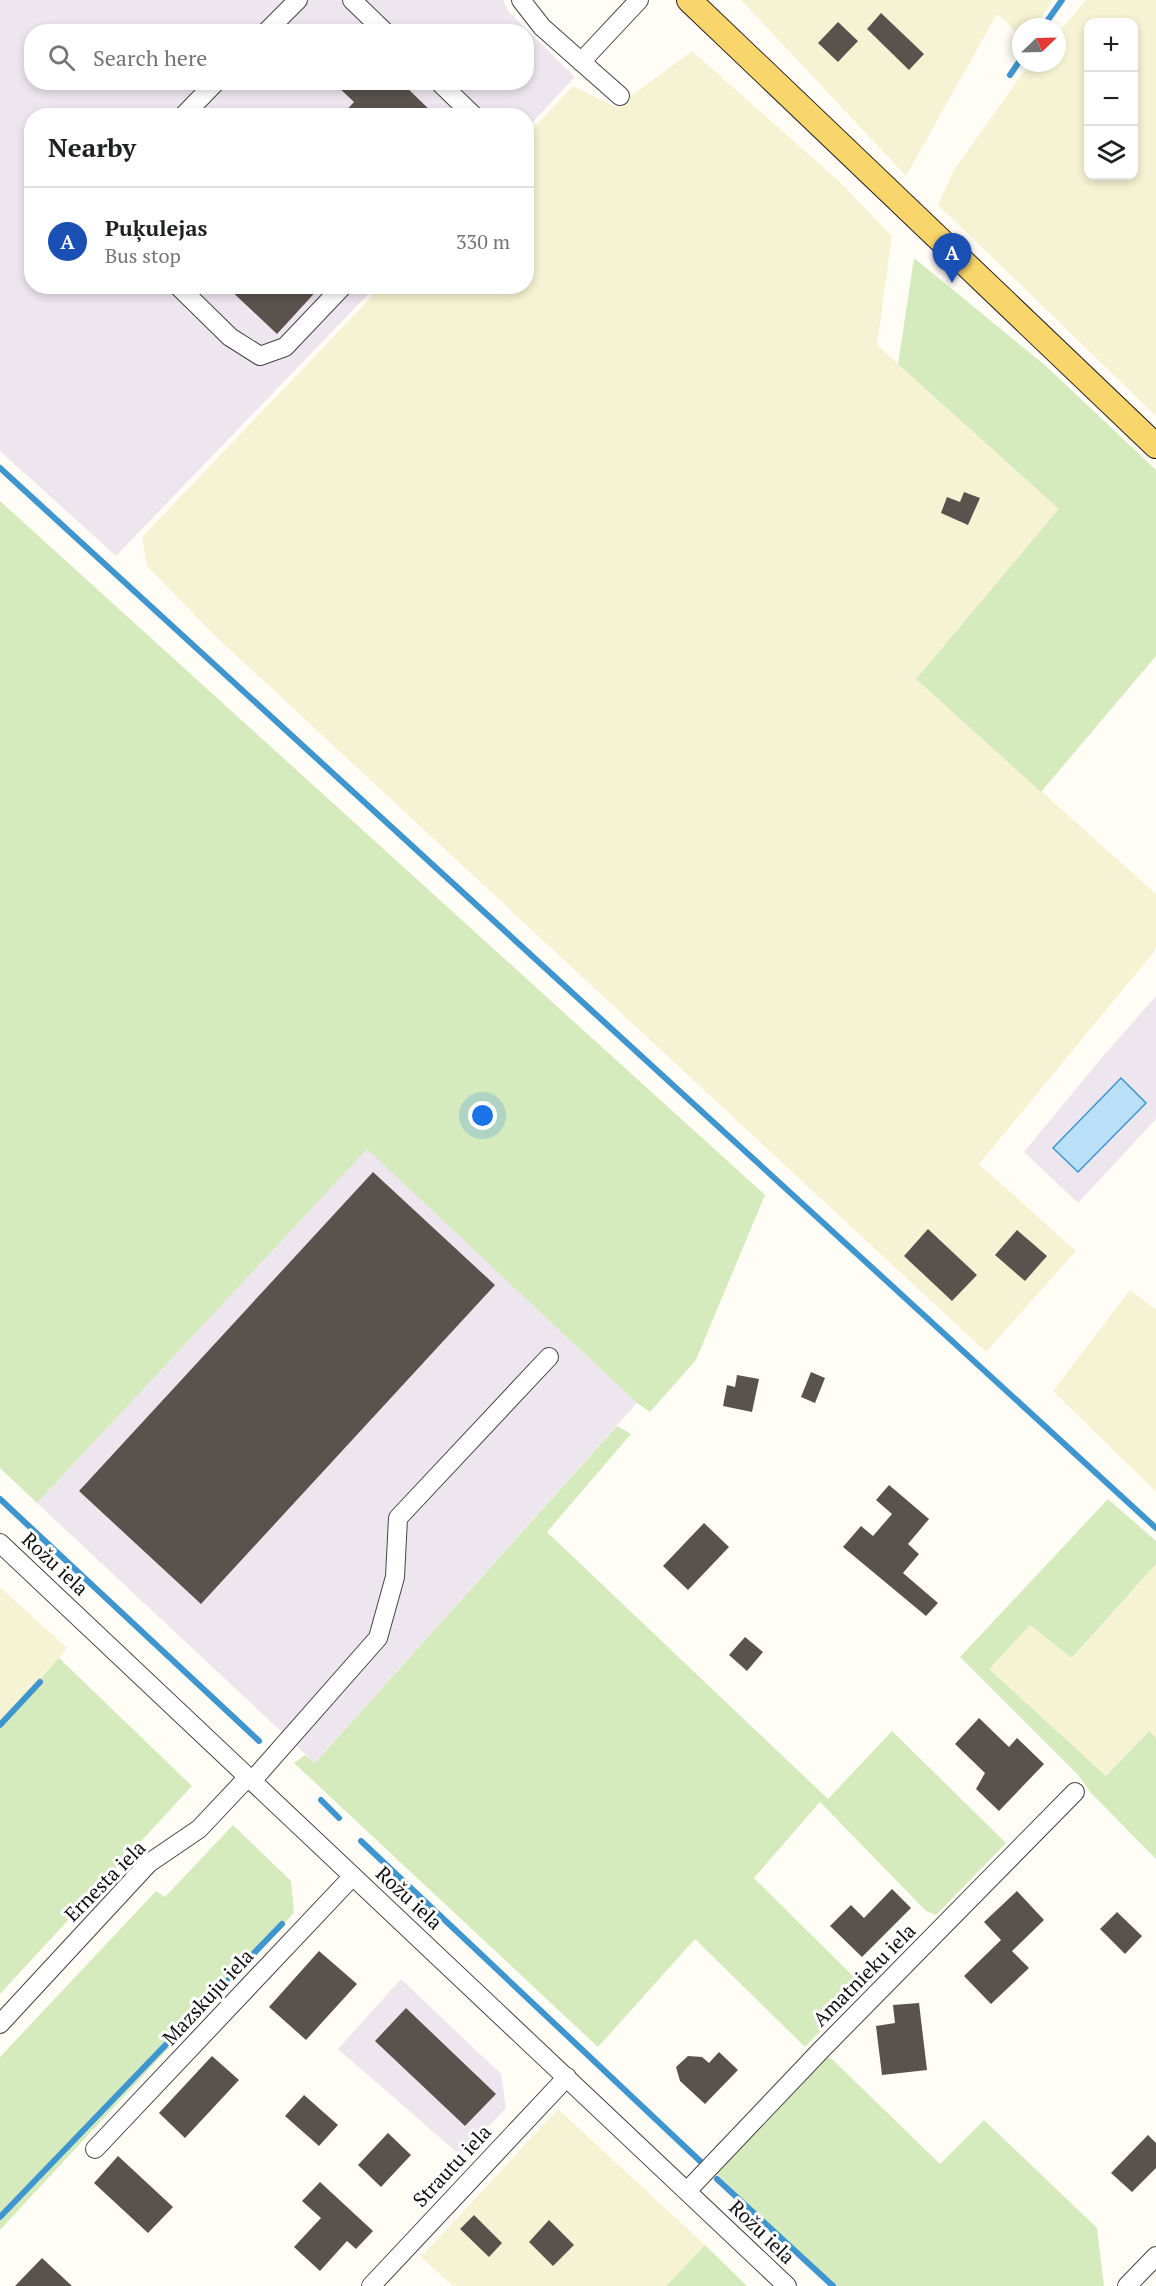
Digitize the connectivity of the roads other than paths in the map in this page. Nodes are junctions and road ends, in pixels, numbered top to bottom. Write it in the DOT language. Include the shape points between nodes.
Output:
graph roads {
  1 [pos="298,0"];
  2 [pos="352,0"];
  3 [pos="521,0"];
  4 [pos="639,0"];
  5 [pos="688,0"];
  6 [pos="274,24"];
  7 [pos="377,24"];
  8 [pos="580,62"];
  9 [pos="208,90"];
  10 [pos="447,90"];
  11 [pos="620,96"];
  12 [pos="191,108"];
  13 [pos="466,108"];
  14 [pos="186,294"];
  15 [pos="335,294"];
  16 [pos="1156,446"];
  17 [pos="549,1357"];
  18 [pos="0,1543"];
  19 [pos="250,1779"];
  20 [pos="1075,1792"];
  21 [pos="353,1876"];
  22 [pos="0,2024"];
  23 [pos="567,2077"];
  24 [pos="95,2149"];
  25 [pos="687,2191"];
  26 [pos="1156,2256"];
  27 [pos="371,2286"];
  28 [pos="787,2286"];
  29 [pos="1127,2286"];
  1 -- 6 [label="street"];
  2 -- 7 [label="street"];
  3 -- 8 [label="street" via="542,27"];
  4 -- 8 [label="street"];
  5 -- 16 [label="main road"];
  8 -- 11 [label="street"];
  9 -- 12 [label="street"];
  10 -- 13 [label="street"];
  14 -- 15 [label="street" via="230,337 260,357 285,347"];
  17 -- 19 [label="street, Ernesta iela" via="398,1518 395,1577 378,1638"];
  18 -- 19 [label="street, Rožu iela"];
  19 -- 21 [label="street, Rožu iela"];
  19 -- 22 [label="street, Ernesta iela" via="199,1829 149,1863"];
  20 -- 25 [label="street, Amatnieku iela"];
  21 -- 23 [label="street, Rožu iela"];
  21 -- 24 [label="street, Mazskuju iela"];
  23 -- 25 [label="street, Rožu iela"];
  23 -- 27 [label="street, Strautu iela"];
  25 -- 28 [label="street, Rožu iela"];
  26 -- 29 [label="street"];
}
